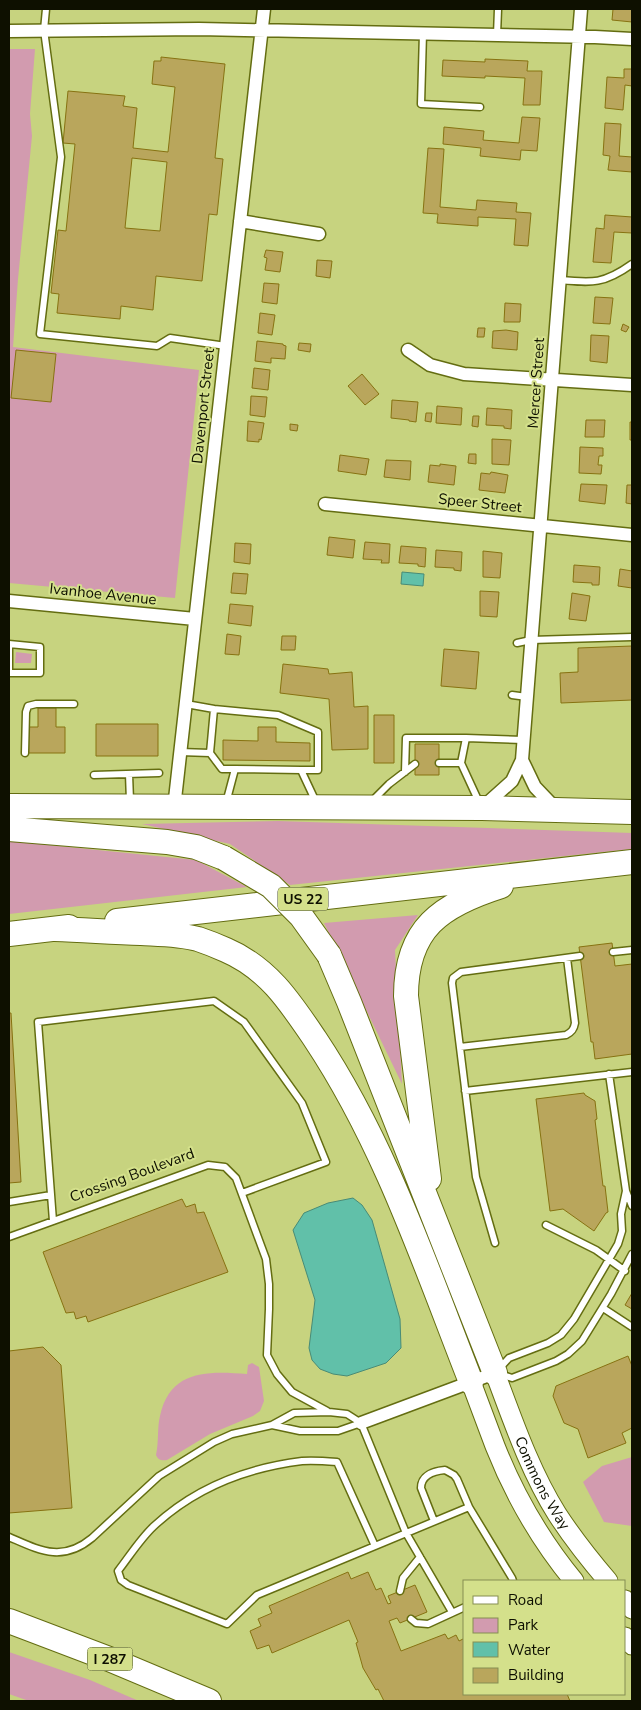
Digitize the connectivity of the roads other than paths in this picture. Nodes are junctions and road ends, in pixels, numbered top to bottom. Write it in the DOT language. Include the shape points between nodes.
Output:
graph roads {
  1 [pos="46,9"];
  2 [pos="264,9"];
  3 [pos="498,9"];
  4 [pos="581,9"];
  5 [pos="44,30"];
  6 [pos="262,30"];
  7 [pos="9,31"];
  8 [pos="424,33"];
  9 [pos="497,35"];
  10 [pos="579,36"];
  11 [pos="632,40"];
  12 [pos="480,107"];
  13 [pos="240,221"];
  14 [pos="319,234"];
  15 [pos="632,264"];
  16 [pos="560,280"];
  17 [pos="226,346"];
  18 [pos="408,350"];
  19 [pos="552,379"];
  20 [pos="632,385"];
  21 [pos="325,504"];
  22 [pos="541,526"];
  23 [pos="632,535"];
  24 [pos="9,601"];
  25 [pos="195,619"];
  26 [pos="632,637"];
  27 [pos="532,640"];
  28 [pos="517,643"];
  29 [pos="9,644"];
  30 [pos="9,673"];
  31 [pos="512,695"];
  32 [pos="527,697"];
  33 [pos="74,704"];
  34 [pos="186,704"];
  35 [pos="214,709"];
  36 [pos="466,738"];
  37 [pos="523,740"];
  38 [pos="180,752"];
  39 [pos="26,753"];
  40 [pos="210,753"];
  41 [pos="522,760"];
  42 [pos="439,763"];
  43 [pos="461,763"];
  44 [pos="415,764"];
  45 [pos="235,769"];
  46 [pos="302,770"];
  47 [pos="404,772"];
  48 [pos="159,773"];
  49 [pos="129,774"];
  50 [pos="94,775"];
  51 [pos="9,806"];
  52 [pos="130,808"];
  53 [pos="174,808"];
  54 [pos="224,808"];
  55 [pos="319,808"];
  56 [pos="364,808"];
  57 [pos="482,808"];
  58 [pos="556,809"];
  59 [pos="632,812"];
  60 [pos="9,829"];
  61 [pos="632,862"];
  62 [pos="552,871"];
  63 [pos="55,929"];
  64 [pos="9,934"];
  65 [pos="632,950"];
  66 [pos="613,952"];
  67 [pos="580,956"];
  68 [pos="567,958"];
  69 [pos="460,1047"];
  70 [pos="632,1072"];
  71 [pos="609,1074"];
  72 [pos="465,1091"];
  73 [pos="629,1190"];
  74 [pos="242,1193"];
  75 [pos="51,1195"];
  76 [pos="9,1202"];
  77 [pos="632,1206"];
  78 [pos="53,1221"];
  79 [pos="436,1222"];
  80 [pos="546,1225"];
  81 [pos="9,1237"];
  82 [pos="495,1243"];
  83 [pos="632,1254"];
  84 [pos="610,1260"];
  85 [pos="624,1271"];
  86 [pos="603,1308"];
  87 [pos="632,1327"];
  88 [pos="495,1373"];
  89 [pos="471,1382"];
  90 [pos="329,1412"];
  91 [pos="361,1423"];
  92 [pos="272,1425"];
  93 [pos="469,1507"];
  94 [pos="434,1522"];
  95 [pos="406,1533"];
  96 [pos="9,1537"];
  97 [pos="376,1546"];
  98 [pos="420,1557"];
  99 [pos="513,1580"];
  100 [pos="573,1580"];
  101 [pos="607,1580"];
  102 [pos="400,1592"];
  103 [pos="463,1608"];
  104 [pos="452,1612"];
  105 [pos="411,1619"];
  106 [pos="9,1621"];
  107 [pos="209,1701"];
  1 -- 5 [label="lane"];
  2 -- 6 [label="street, Davenport Street"];
  3 -- 9 [label="lane"];
  4 -- 10 [label="street, Mercer Street"];
  5 -- 6 [label="street"];
  5 -- 7 [label="street"];
  5 -- 17 [label="lane" via="61,157 40,334 158,346 170,338"];
  6 -- 8 [label="street"];
  6 -- 13 [label="street, Davenport Street"];
  8 -- 9 [label="street"];
  8 -- 12 [label="lane" via="421,104"];
  9 -- 10 [label="street"];
  10 -- 11 [label="street"];
  10 -- 16 [label="street, Mercer Street"];
  13 -- 14 [label="street"];
  13 -- 17 [label="street, Davenport Street"];
  15 -- 16 [label="lane" via="616,275 593,282"];
  16 -- 19 [label="street, Mercer Street"];
  17 -- 25 [label="street, Davenport Street"];
  18 -- 19 [label="street" via="430,365 447,371"];
  19 -- 20 [label="street"];
  19 -- 22 [label="street, Mercer Street"];
  21 -- 22 [label="street, Speer Street"];
  22 -- 23 [label="street, Speer Street"];
  22 -- 27 [label="street, Mercer Street"];
  24 -- 25 [label="street, Ivanhoe Avenue"];
  25 -- 34 [label="street, Davenport Street"];
  26 -- 27 [label="lane"];
  27 -- 28 [label="lane"];
  27 -- 32 [label="street, Mercer Street"];
  29 -- 30 [label="lane"];
  29 -- 30 [label="lane" via="40,646 40,673"];
  31 -- 32 [label="lane"];
  32 -- 37 [label="street, Mercer Street"];
  33 -- 39 [label="lane" via="28,706"];
  34 -- 35 [label="lane"];
  34 -- 38 [label="street, Davenport Street"];
  35 -- 40 [label="lane"];
  35 -- 46 [label="lane" via="278,715 318,732 318,770"];
  36 -- 37 [label="lane"];
  36 -- 43 [label="lane"];
  36 -- 47 [label="lane" via="406,738"];
  37 -- 41 [label="street, Mercer Street"];
  38 -- 40 [label="lane"];
  38 -- 53 [label="street, Davenport Street"];
  40 -- 45 [label="lane" via="222,769"];
  41 -- 57 [label="street, Mercer Street" via="512,780"];
  41 -- 58 [label="street, Mercer Street" via="534,787"];
  42 -- 43 [label="lane"];
  43 -- 57 [label="lane"];
  44 -- 47 [label="lane"];
  45 -- 46 [label="lane"];
  45 -- 54 [label="lane"];
  46 -- 55 [label="lane"];
  47 -- 56 [label="lane"];
  48 -- 49 [label="lane"];
  49 -- 50 [label="lane"];
  49 -- 52 [label="lane"];
  51 -- 52 [label="highway"];
  52 -- 53 [label="highway"];
  53 -- 54 [label="highway"];
  54 -- 55 [label="highway"];
  55 -- 56 [label="highway"];
  56 -- 57 [label="highway"];
  57 -- 58 [label="highway"];
  58 -- 59 [label="highway"];
  60 -- 79 [label="highway, bridge" via="167,842 196,848 224,858 271,886 301,916 329,955"];
  61 -- 62 [label="highway, US 22"];
  62 -- 63 [label="highway, US 22"];
  62 -- 79 [label="highway" via="473,895 447,908 432,921 411,955 406,975 406,996"];
  63 -- 64 [label="highway, US 22"];
  63 -- 89 [label="highway" via="196,938 227,950 260,970 275,984 336,1071 381,1158"];
  65 -- 66 [label="lane"];
  67 -- 68 [label="lane"];
  68 -- 69 [label="lane" via="460,972 454,976 452,983"];
  68 -- 69 [label="lane" via="575,1023 570,1033"];
  69 -- 72 [label="lane"];
  70 -- 71 [label="lane"];
  71 -- 72 [label="lane"];
  71 -- 73 [label="lane"];
  72 -- 82 [label="lane" via="476,1177"];
  73 -- 77 [label="lane"];
  73 -- 84 [label="lane" via="622,1214 622,1231"];
  74 -- 75 [label="lane" via="326,1162 302,1103 244,1022 214,1000 38,1022"];
  74 -- 78 [label="lane, Crossing Boulevard" via="231,1171 208,1165"];
  74 -- 90 [label="lane, Crossing Boulevard" via="266,1259 270,1309 267,1356 292,1392"];
  75 -- 76 [label="lane"];
  75 -- 78 [label="lane"];
  78 -- 81 [label="lane, Crossing Boulevard"];
  79 -- 88 [label="highway"];
  80 -- 84 [label="lane"];
  83 -- 85 [label="lane"];
  84 -- 85 [label="lane"];
  84 -- 88 [label="lane" via="561,1335 509,1358"];
  85 -- 86 [label="lane"];
  86 -- 87 [label="lane"];
  86 -- 88 [label="lane" via="582,1341 568,1354 512,1378"];
  88 -- 89 [label="street, Crossing Boulevard"];
  88 -- 101 [label="street, Commons Way" via="524,1447 557,1514"];
  89 -- 91 [label="street, Crossing Boulevard"];
  89 -- 100 [label="street, Commons Way" via="518,1494 557,1561"];
  90 -- 91 [label="lane, Crossing Boulevard" via="347,1414"];
  90 -- 92 [label="lane, Crossing Boulevard" via="294,1413"];
  91 -- 92 [label="lane, Crossing Boulevard" via="328,1431 300,1431"];
  91 -- 95 [label="lane"];
  92 -- 96 [label="lane, Crossing Boulevard" via="222,1438 159,1476 84,1544 64,1551 41,1551"];
  93 -- 94 [label="lane"];
  93 -- 94 [label="lane" via="454,1475 445,1470 427,1476 421,1488"];
  93 -- 99 [label="lane"];
  94 -- 95 [label="lane"];
  95 -- 97 [label="lane"];
  95 -- 98 [label="lane"];
  97 -- 97 [label="lane" via="257,1596 227,1624 128,1585 121,1580 118,1571 152,1528 179,1506 219,1482 302,1461 337,1462"];
  98 -- 102 [label="lane" via="403,1578"];
  98 -- 104 [label="lane"];
  103 -- 104 [label="lane"];
  104 -- 105 [label="lane" via="428,1624"];
  106 -- 107 [label="highway, I 287"];
}
